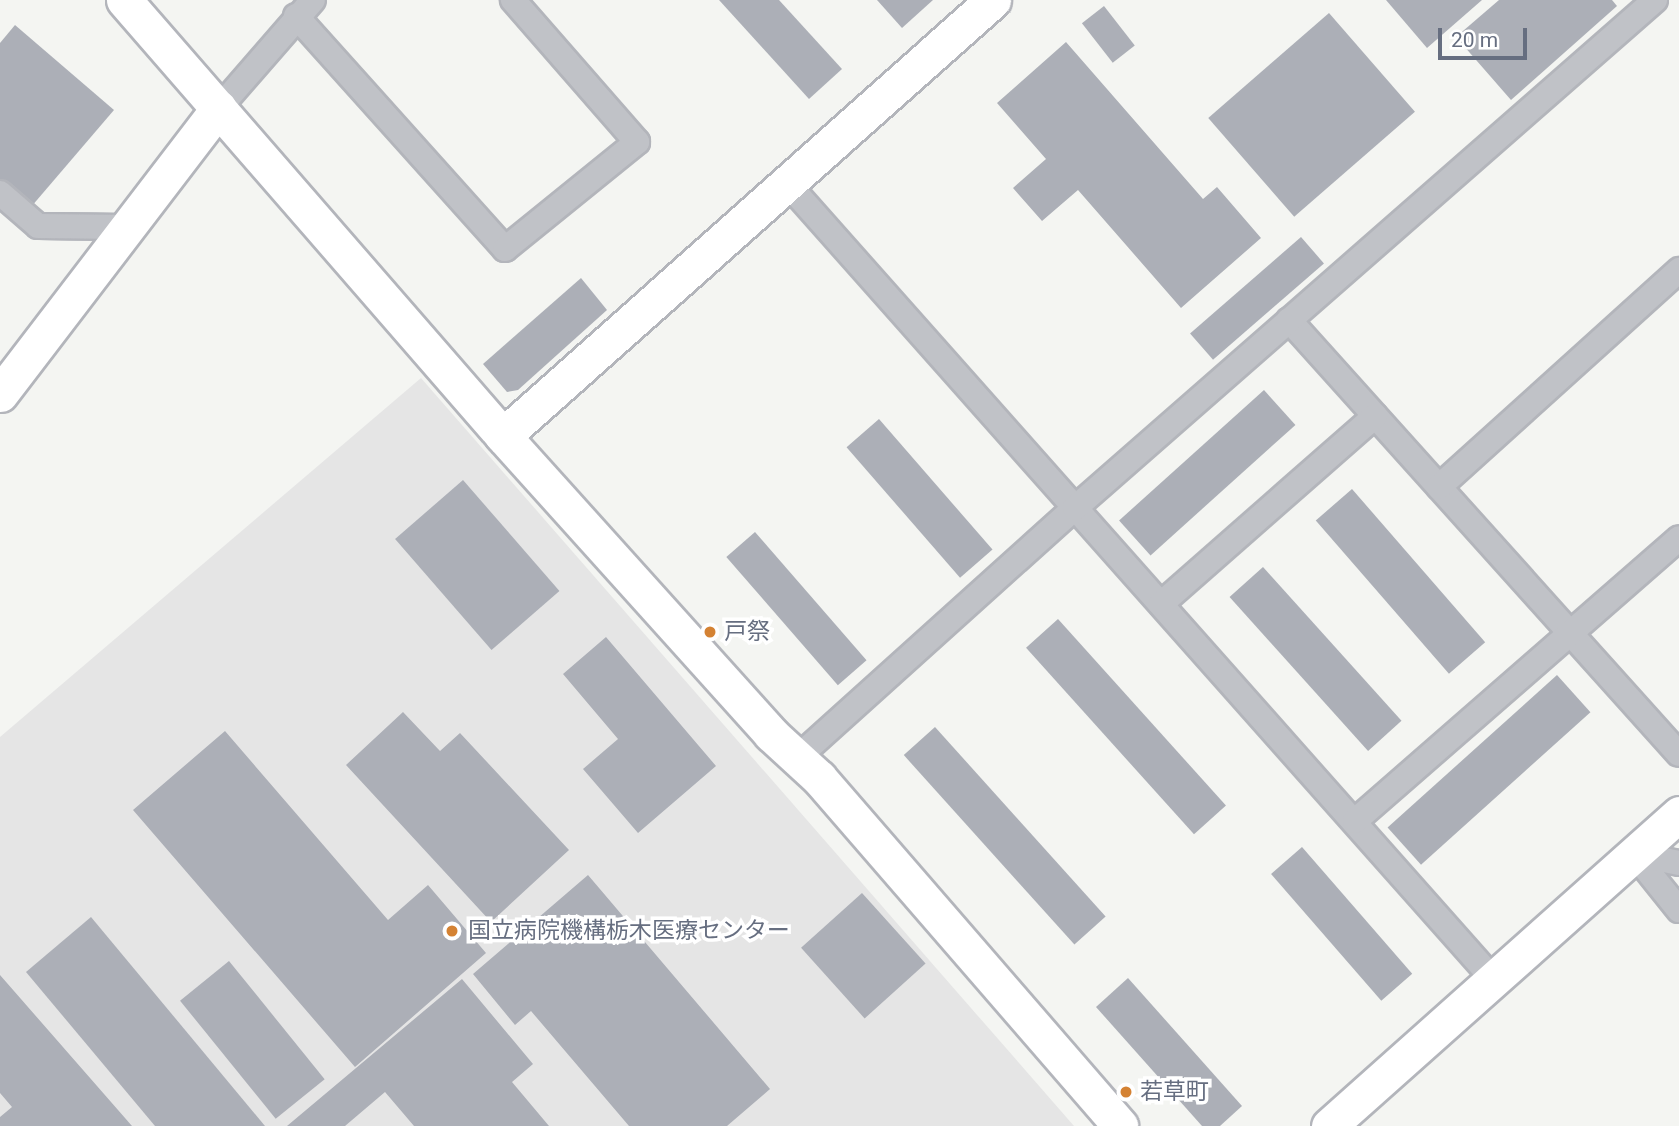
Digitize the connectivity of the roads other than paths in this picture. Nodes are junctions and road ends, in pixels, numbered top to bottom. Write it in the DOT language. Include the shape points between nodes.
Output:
graph roads {
  1 [pos="513,0"];
  2 [pos="993,0"];
  3 [pos="1655,0"];
  4 [pos="134,4"];
  5 [pos="304,8"];
  6 [pos="219,108"];
  7 [pos="786,182"];
  8 [pos="0,192"];
  9 [pos="127,227"];
  10 [pos="1679,270"];
  11 [pos="1289,320"];
  12 [pos="0,394"];
  13 [pos="1375,416"];
  14 [pos="503,436"];
  15 [pos="1439,488"];
  16 [pos="1075,508"];
  17 [pos="1679,538"];
  18 [pos="1161,604"];
  19 [pos="1571,635"];
  20 [pos="1679,754"];
  21 [pos="797,758"];
  22 [pos="1679,814"];
  23 [pos="1355,821"];
  24 [pos="1634,854"];
  25 [pos="1679,863"];
  26 [pos="1679,910"];
  27 [pos="1493,979"];
  28 [pos="1120,1126"];
  29 [pos="1329,1126"];
  1 -- 5 [label="street" via="637,142 505,249"];
  2 -- 7 [label="street"];
  3 -- 11 [label="street"];
  4 -- 6 [label="street"];
  5 -- 6 [label="street"];
  6 -- 9 [label="street"];
  6 -- 14 [label="street"];
  7 -- 14 [label="street"];
  7 -- 16 [label="street"];
  8 -- 9 [label="street" via="38,226"];
  9 -- 12 [label="street"];
  10 -- 15 [label="street"];
  11 -- 13 [label="street"];
  11 -- 16 [label="street"];
  13 -- 15 [label="street"];
  13 -- 18 [label="street"];
  14 -- 21 [label="street"];
  15 -- 19 [label="street"];
  16 -- 18 [label="street"];
  16 -- 21 [label="street"];
  17 -- 19 [label="street"];
  18 -- 23 [label="street"];
  19 -- 20 [label="street"];
  19 -- 23 [label="street"];
  21 -- 28 [label="street"];
  22 -- 24 [label="street"];
  23 -- 27 [label="street"];
  24 -- 25 [label="street"];
  24 -- 26 [label="street"];
  24 -- 27 [label="street"];
  27 -- 29 [label="street"];
}
